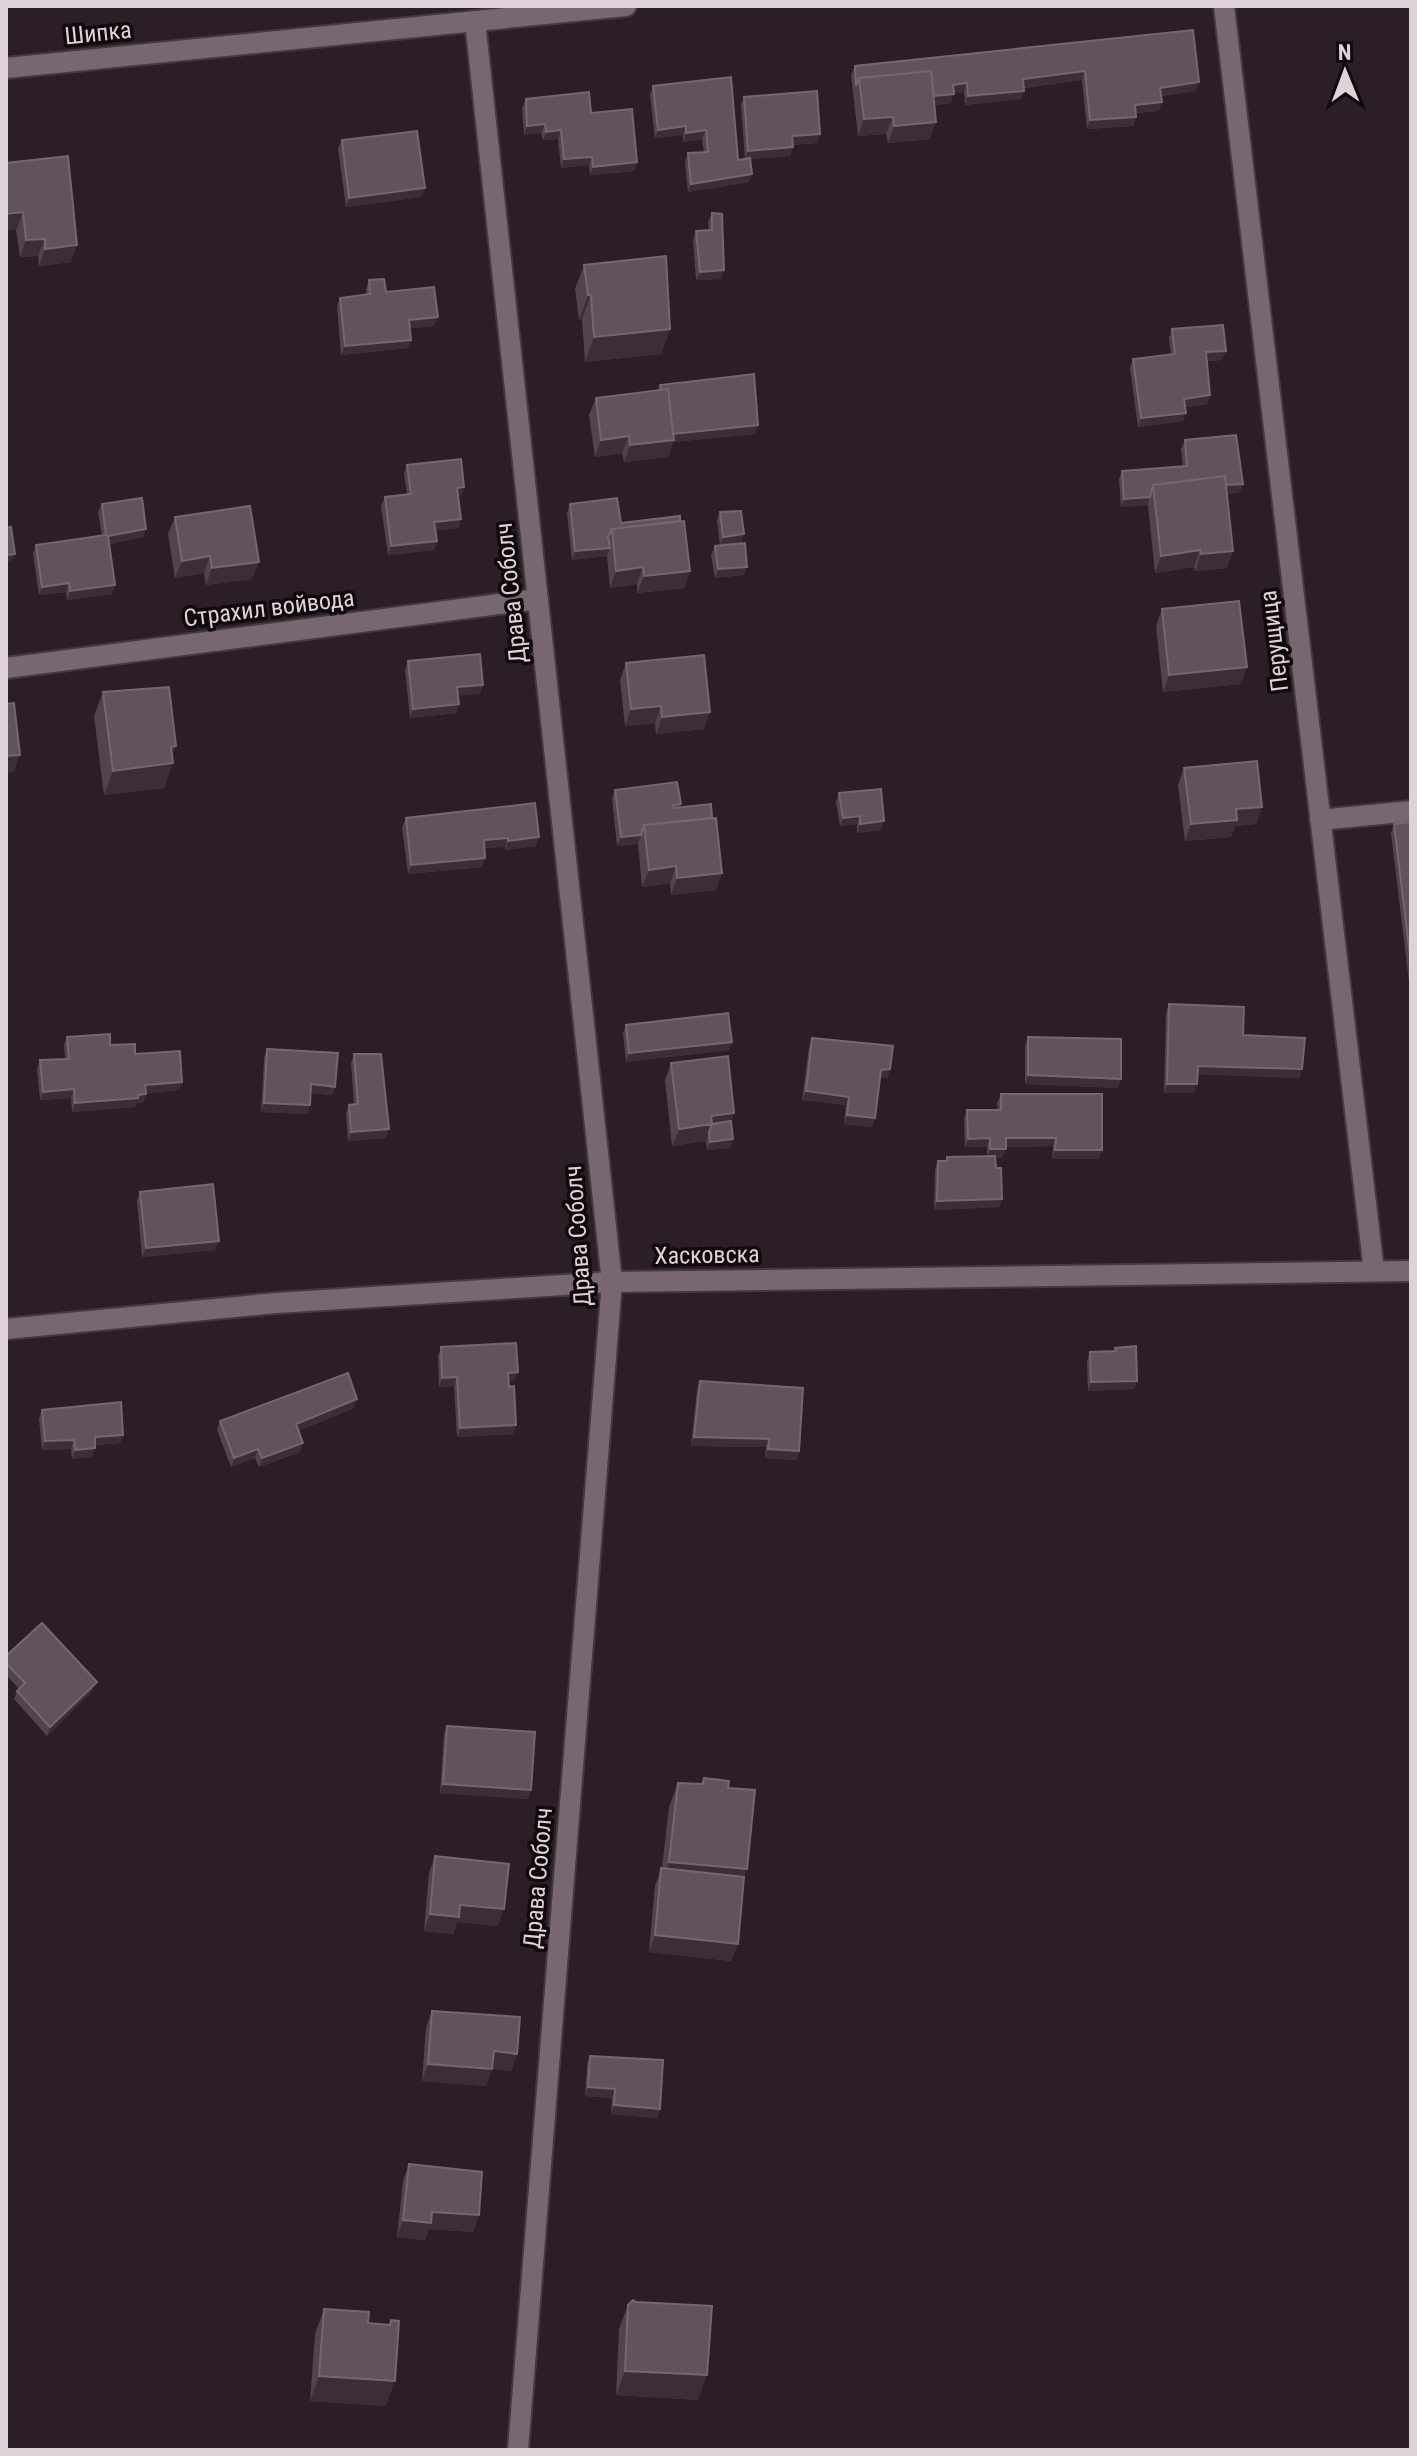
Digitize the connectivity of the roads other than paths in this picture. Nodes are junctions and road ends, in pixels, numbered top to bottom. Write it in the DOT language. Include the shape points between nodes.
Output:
graph roads {
  1 [pos="626,6"];
  2 [pos="1224,6"];
  3 [pos="475,21"];
  4 [pos="6,68"];
  5 [pos="538,599"];
  6 [pos="6,668"];
  7 [pos="1411,811"];
  8 [pos="1320,820"];
  9 [pos="1374,1271"];
  10 [pos="1411,1271"];
  11 [pos="612,1282"];
  12 [pos="6,1329"];
  13 [pos="518,2450"];
  1 -- 3 [label="street, Шипка"];
  2 -- 8 [label="street, Перущица"];
  3 -- 4 [label="street, Шипка"];
  3 -- 5 [label="street, Драва Соболч"];
  5 -- 6 [label="street, Страхил войвода"];
  5 -- 11 [label="street, Драва Соболч"];
  7 -- 8 [label="street"];
  8 -- 9 [label="street, Перущица"];
  9 -- 10 [label="street, Хасковска"];
  9 -- 11 [label="street, Хасковска"];
  11 -- 12 [label="street, Хасковска" via="276,1303"];
  11 -- 13 [label="street, Драва Соболч"];
}
